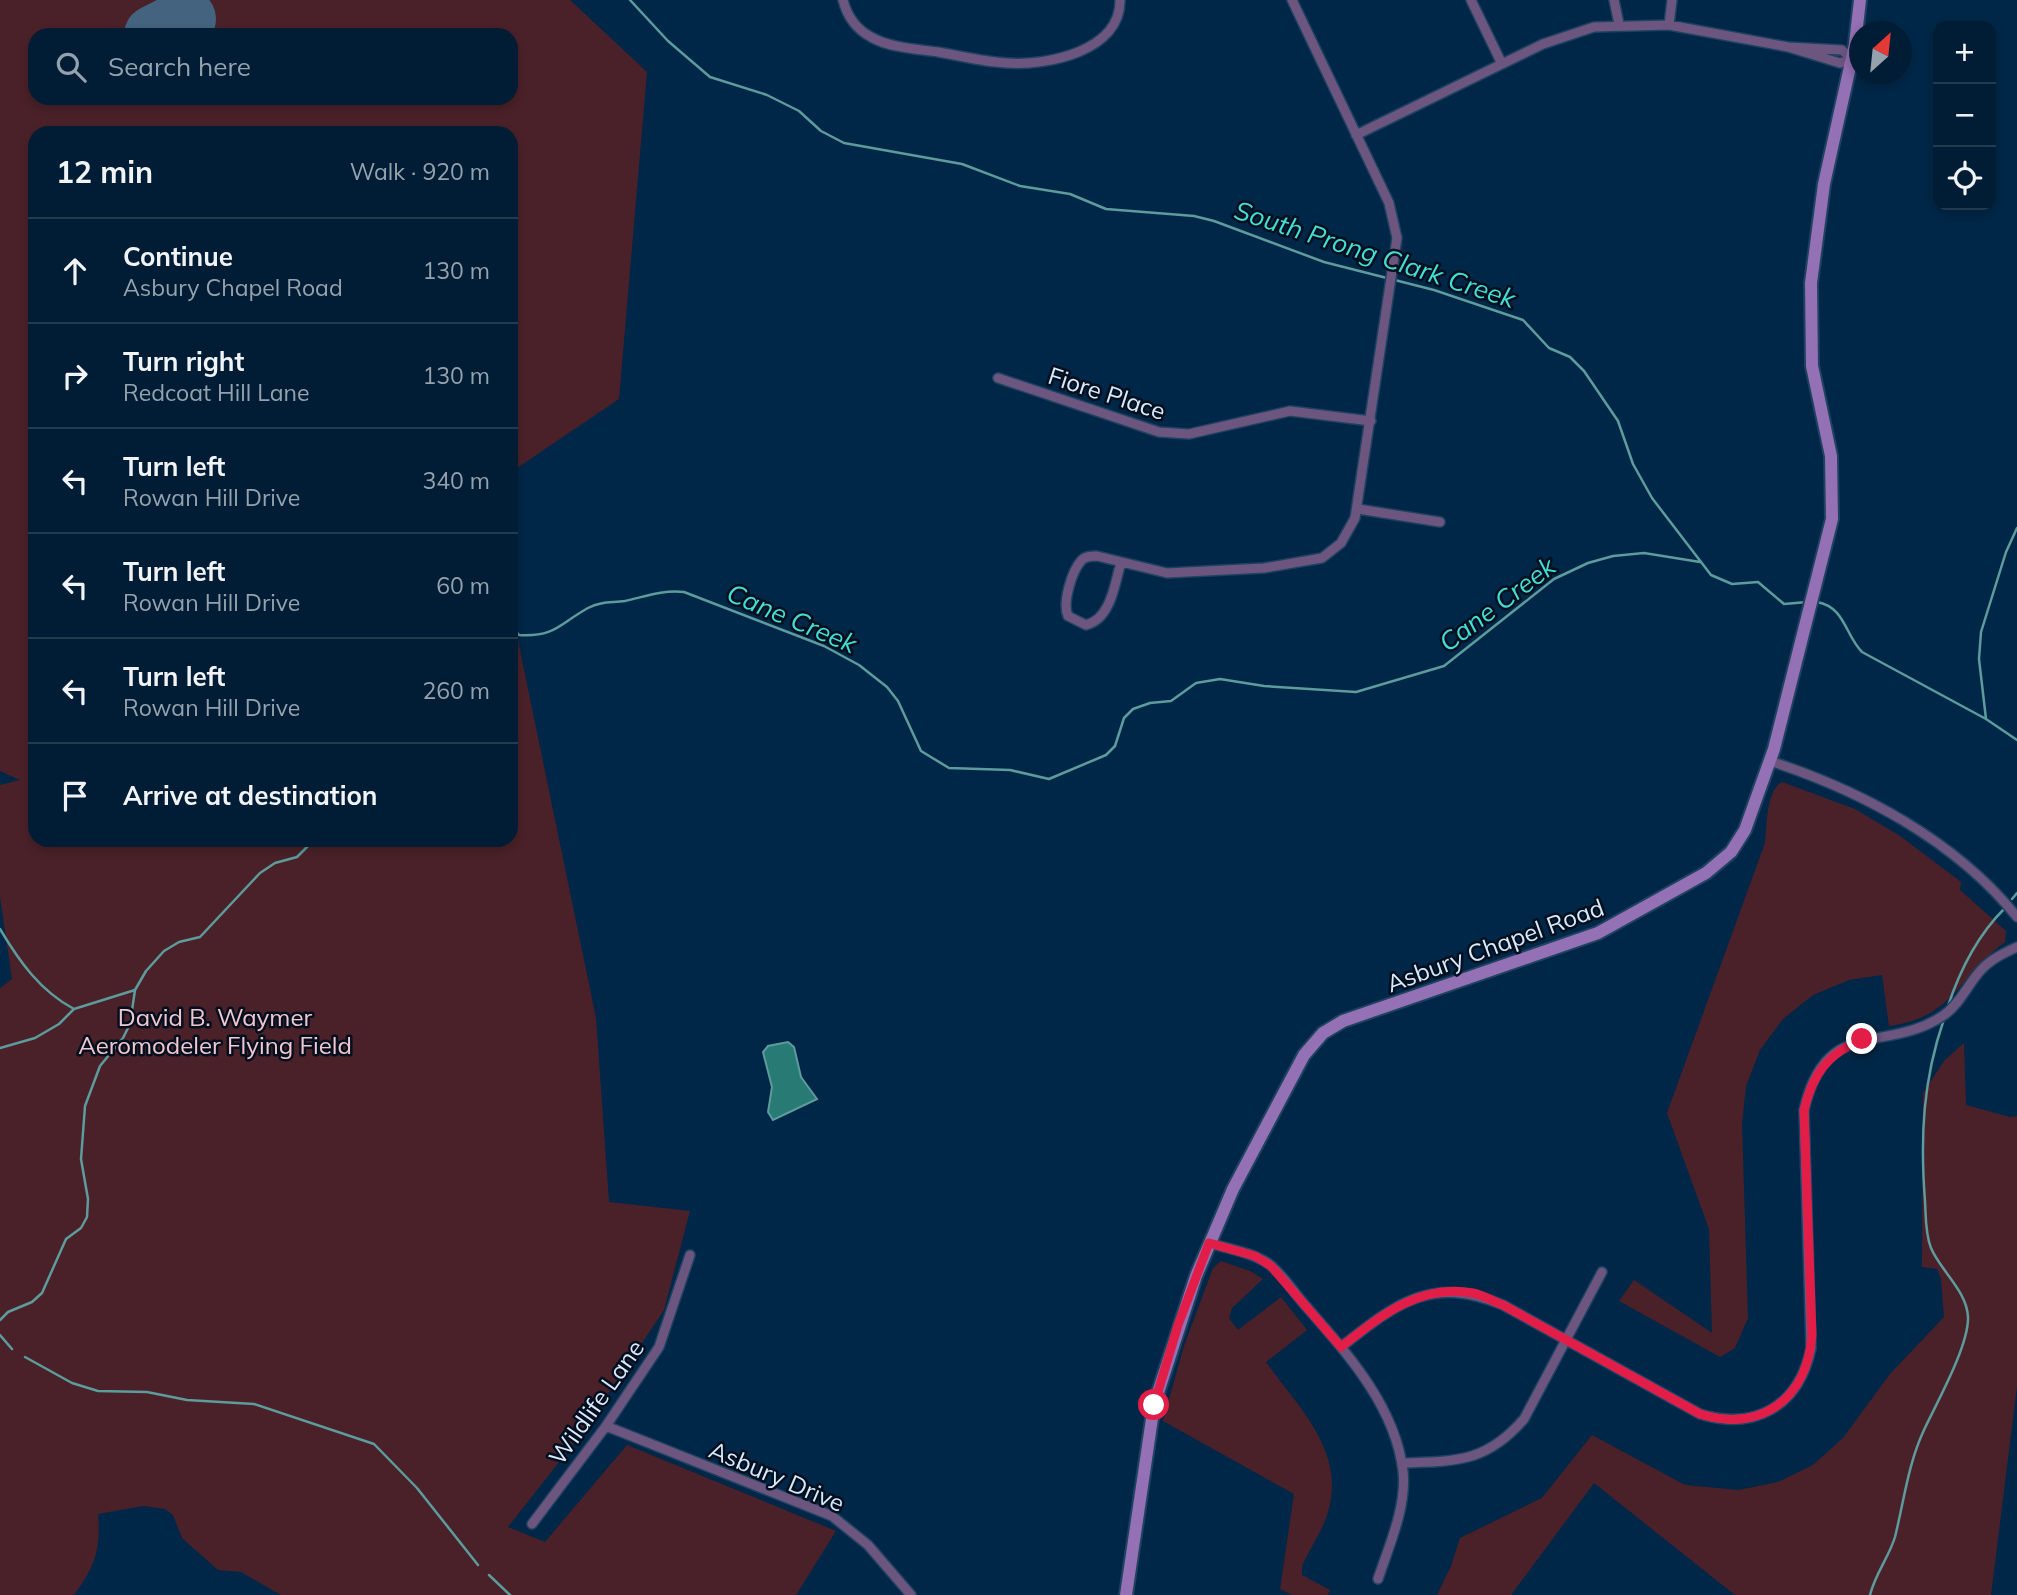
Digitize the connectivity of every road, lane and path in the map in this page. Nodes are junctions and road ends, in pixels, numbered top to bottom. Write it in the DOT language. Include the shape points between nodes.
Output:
graph roads {
  1 [pos="843,0"];
  2 [pos="1120,0"];
  3 [pos="1292,0"];
  4 [pos="1471,0"];
  5 [pos="1614,0"];
  6 [pos="1672,0"];
  7 [pos="1860,0"];
  8 [pos="1857,21"];
  9 [pos="1619,24"];
  10 [pos="1669,25"];
  11 [pos="1849,60"];
  12 [pos="1502,64"];
  13 [pos="1849,72"];
  14 [pos="1356,135"];
  15 [pos="998,378"];
  16 [pos="1371,421"];
  17 [pos="1358,509"];
  18 [pos="1440,522"];
  19 [pos="1121,562"];
  20 [pos="1770,761"];
  21 [pos="2017,917"];
  22 [pos="2017,947"];
  23 [pos="1209,1243"];
  24 [pos="690,1255"];
  25 [pos="1602,1272"];
  26 [pos="1565,1341"];
  27 [pos="1341,1347"];
  28 [pos="606,1426"];
  29 [pos="1402,1463"];
  30 [pos="532,1524"];
  31 [pos="1378,1579"];
  32 [pos="911,1595"];
  33 [pos="1126,1595"];
  1 -- 2 [label="street" via="855,24 882,43 1008,63 1052,59 1089,47 1115,23"];
  3 -- 14 [label="street"];
  4 -- 12 [label="street"];
  5 -- 9 [label="street"];
  6 -- 10 [label="street"];
  7 -- 8 [label="main road, Asbury Chapel Road"];
  9 -- 10 [label="street"];
  9 -- 12 [label="street" via="1570,33"];
  10 -- 11 [label="street" via="1787,47 1840,63"];
  12 -- 14 [label="street"];
  13 -- 20 [label="main road, Asbury Chapel Road" via="1824,184 1811,283 1812,366 1834,481 1832,519"];
  14 -- 16 [label="street" via="1393,214 1397,238"];
  15 -- 16 [label="street, Fiore Place" via="1159,432 1189,434 1290,411"];
  16 -- 17 [label="street"];
  17 -- 18 [label="street"];
  17 -- 19 [label="street" via="1341,544 1321,558 1184,575"];
  19 -- 19 [label="street" via="1084,557 1065,603 1068,615 1087,625 1100,619"];
  20 -- 21 [label="street" via="1898,817 1953,857"];
  20 -- 23 [label="main road, Asbury Chapel Road" via="1757,804 1738,841 1719,864 1689,884 1598,933 1343,1021 1323,1033 1304,1055 1275,1107"];
  22 -- 26 [label="street" via="1982,969 1951,1011 1937,1020 1846,1046 1823,1063 1814,1077 1804,1110 1811,1348 1798,1382 1783,1401 1752,1420 1721,1420 1700,1414"];
  23 -- 27 [label="street" via="1255,1256 1271,1266"];
  23 -- 33 [label="main road, Asbury Chapel Road" via="1158,1386"];
  24 -- 28 [label="street, Wildlife Lane" via="659,1347"];
  25 -- 26 [label="street"];
  26 -- 27 [label="street" via="1503,1305 1473,1293 1444,1292 1386,1311"];
  26 -- 29 [label="street" via="1524,1419 1507,1439 1486,1453 1460,1460"];
  27 -- 29 [label="street" via="1379,1400"];
  28 -- 30 [label="street, Wildlife Lane"];
  28 -- 32 [label="street, Asbury Drive" via="832,1516 868,1545"];
  29 -- 31 [label="street" via="1397,1519"];
}
